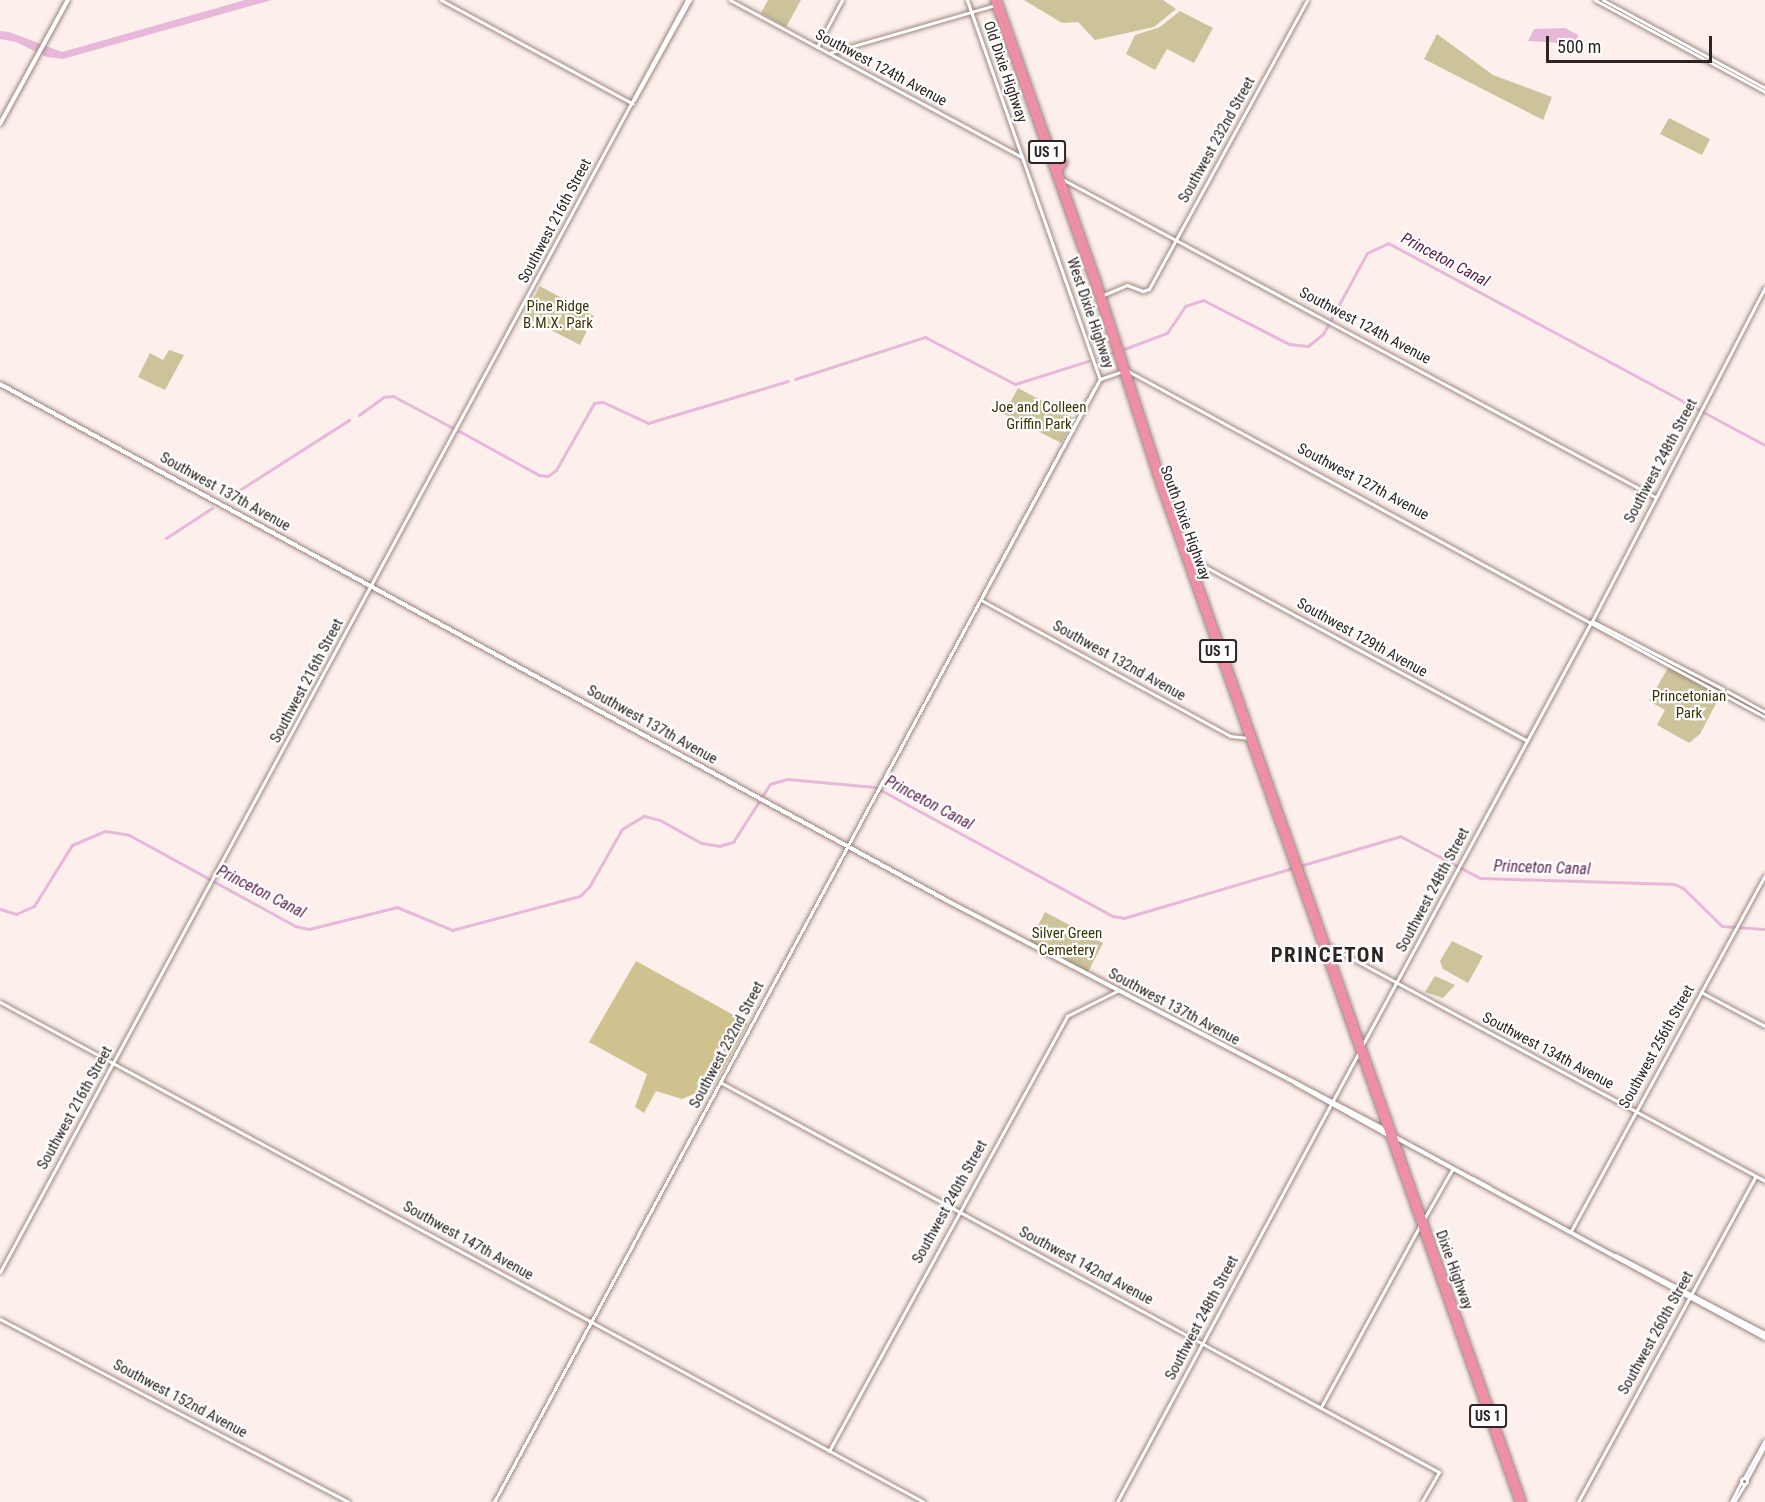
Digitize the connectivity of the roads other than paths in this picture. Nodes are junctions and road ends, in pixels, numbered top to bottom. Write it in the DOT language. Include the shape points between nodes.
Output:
graph roads {
  1 [pos="68,0"];
  2 [pos="441,0"];
  3 [pos="689,0"];
  4 [pos="730,0"];
  5 [pos="842,0"];
  6 [pos="967,0"];
  7 [pos="1307,0"];
  8 [pos="1595,0"];
  9 [pos="1603,0"];
  10 [pos="997,1"];
  11 [pos="971,14"];
  12 [pos="817,47"];
  13 [pos="829,53"];
  14 [pos="1765,90"];
  15 [pos="1027,95"];
  16 [pos="633,102"];
  17 [pos="0,124"];
  18 [pos="1044,129"];
  19 [pos="1022,157"];
  20 [pos="1059,177"];
  21 [pos="1176,239"];
  22 [pos="1056,255"];
  23 [pos="1765,287"];
  24 [pos="1100,297"];
  25 [pos="1124,370"];
  26 [pos="1100,379"];
  27 [pos="0,384"];
  28 [pos="1156,476"];
  29 [pos="1655,497"];
  30 [pos="1172,508"];
  31 [pos="1188,559"];
  32 [pos="372,585"];
  33 [pos="981,600"];
  34 [pos="1592,621"];
  35 [pos="1724,692"];
  36 [pos="1240,702"];
  37 [pos="1765,712"];
  38 [pos="1765,717"];
  39 [pos="1248,738"];
  40 [pos="1527,741"];
  41 [pos="1263,764"];
  42 [pos="1272,806"];
  43 [pos="1289,839"];
  44 [pos="848,848"];
  45 [pos="1295,862"];
  46 [pos="1297,869"];
  47 [pos="1765,875"];
  48 [pos="1320,941"];
  49 [pos="1326,945"];
  50 [pos="1397,982"];
  51 [pos="1118,991"];
  52 [pos="1701,992"];
  53 [pos="0,1002"];
  54 [pos="1765,1026"];
  55 [pos="1358,1035"];
  56 [pos="1368,1036"];
  57 [pos="1361,1049"];
  58 [pos="1354,1062"];
  59 [pos="113,1063"];
  60 [pos="1364,1065"];
  61 [pos="720,1082"];
  62 [pos="1332,1103"];
  63 [pos="1636,1111"];
  64 [pos="1392,1135"];
  65 [pos="1394,1151"];
  66 [pos="1453,1168"];
  67 [pos="1756,1176"];
  68 [pos="1408,1177"];
  69 [pos="1765,1181"];
  70 [pos="959,1211"];
  71 [pos="1422,1223"];
  72 [pos="1571,1231"];
  73 [pos="1415,1234"];
  74 [pos="1424,1236"];
  75 [pos="0,1272"];
  76 [pos="1690,1296"];
  77 [pos="0,1319"];
  78 [pos="591,1322"];
  79 [pos="1765,1334"];
  80 [pos="1765,1338"];
  81 [pos="1203,1343"];
  82 [pos="1322,1407"];
  83 [pos="1765,1440"];
  84 [pos="1765,1445"];
  85 [pos="829,1451"];
  86 [pos="1745,1478"];
  87 [pos="349,1502"];
  88 [pos="494,1502"];
  89 [pos="924,1502"];
  90 [pos="1117,1502"];
  91 [pos="1422,1502"];
  92 [pos="1518,1502"];
  93 [pos="1523,1502"];
  94 [pos="1578,1502"];
  95 [pos="1733,1502"];
  1 -- 17 [label="main road"];
  2 -- 16 [label="street"];
  3 -- 16 [label="street, Southwest 216th Street"];
  4 -- 12 [label="street, Southwest 124th Avenue"];
  5 -- 12 [label="street"];
  6 -- 11 [label="street, Old Dixie Highway"];
  7 -- 21 [label="street, Southwest 232nd Street"];
  8 -- 14 [label="street"];
  9 -- 14 [label="street"];
  10 -- 11 [label="street"];
  10 -- 15 [label="highway, South Dixie Highway / US 1"];
  10 -- 18 [label="highway, US 1"];
  11 -- 13 [label="street"];
  11 -- 19 [label="street, Old Dixie Highway"];
  12 -- 13 [label="street, Southwest 124th Avenue"];
  13 -- 19 [label="street, Southwest 124th Avenue"];
  15 -- 18 [label="highway"];
  15 -- 20 [label="highway, South Dixie Highway / US 1"];
  16 -- 32 [label="street, Southwest 216th Street"];
  18 -- 20 [label="highway, US 1" via="1056,162 1064,162"];
  19 -- 22 [label="street, Old Dixie Highway"];
  20 -- 21 [label="street, Southwest 124th Avenue"];
  20 -- 24 [label="highway, South Dixie Highway / US 1"];
  20 -- 24 [label="highway, South Dixie Highway / US 1"];
  21 -- 24 [label="street, Southwest 232nd Street" via="1146,291 1127,285"];
  21 -- 29 [label="street, Southwest 124th Avenue"];
  22 -- 26 [label="street, West Dixie Highway"];
  23 -- 29 [label="street, Southwest 248th Street"];
  24 -- 25 [label="highway, South Dixie Highway / US 1"];
  24 -- 25 [label="highway, South Dixie Highway / US 1"];
  25 -- 26 [label="street"];
  25 -- 28 [label="highway, South Dixie Highway / US 1"];
  25 -- 30 [label="highway, South Dixie Highway / US 1"];
  25 -- 34 [label="street, Southwest 127th Avenue"];
  26 -- 33 [label="street, Southwest 232nd Street"];
  27 -- 32 [label="main road, Southwest 137th Avenue"];
  28 -- 30 [label="highway"];
  28 -- 31 [label="highway, South Dixie Highway / US 1"];
  29 -- 34 [label="street, Southwest 248th Street"];
  30 -- 31 [label="highway, South Dixie Highway / US 1"];
  31 -- 36 [label="highway, South Dixie Highway / US 1"];
  31 -- 39 [label="highway, South Dixie Highway / US 1"];
  31 -- 40 [label="street, Southwest 129th Avenue"];
  32 -- 44 [label="main road, Southwest 137th Avenue"];
  32 -- 59 [label="street, Southwest 216th Street"];
  33 -- 39 [label="street, Southwest 132nd Avenue" via="1230,736"];
  33 -- 44 [label="street, Southwest 232nd Street"];
  34 -- 35 [label="street, Southwest 127th Avenue"];
  34 -- 40 [label="street, Southwest 248th Street"];
  35 -- 37 [label="street, Southwest 127th Avenue"];
  35 -- 38 [label="street, Southwest 127th Avenue"];
  36 -- 39 [label="highway"];
  36 -- 41 [label="highway, South Dixie Highway / US 1"];
  39 -- 41 [label="highway"];
  39 -- 42 [label="highway, South Dixie Highway / US 1"];
  40 -- 50 [label="street, Southwest 248th Street"];
  41 -- 43 [label="highway, South Dixie Highway / US 1"];
  42 -- 43 [label="highway"];
  42 -- 45 [label="highway, South Dixie Highway / US 1"];
  43 -- 45 [label="highway, South Dixie Highway / US 1"];
  44 -- 51 [label="main road, Southwest 137th Avenue"];
  44 -- 61 [label="street, Southwest 232nd Street"];
  45 -- 46 [label="highway, South Dixie Highway / US 1"];
  46 -- 48 [label="highway, South Dixie Highway / US 1"];
  46 -- 49 [label="highway, South Dixie Highway / US 1"];
  47 -- 52 [label="street, Southwest 256th Street"];
  48 -- 49 [label="street, Southwest 134th Avenue"];
  48 -- 57 [label="highway, South Dixie Highway / US 1"];
  49 -- 50 [label="street, Southwest 134th Avenue"];
  49 -- 55 [label="highway, South Dixie Highway / US 1"];
  50 -- 56 [label="street, Southwest 248th Street"];
  50 -- 63 [label="street, Southwest 134th Avenue"];
  51 -- 62 [label="main road, Southwest 137th Avenue"];
  51 -- 70 [label="street, Southwest 240th Street" via="1067,1016"];
  52 -- 54 [label="street"];
  52 -- 63 [label="street, Southwest 256th Street"];
  53 -- 59 [label="street, Southwest 147th Avenue"];
  55 -- 56 [label="highway"];
  55 -- 57 [label="highway, South Dixie Highway / US 1"];
  56 -- 57 [label="street, Southwest 248th Street"];
  57 -- 58 [label="street, Southwest 248th Street"];
  57 -- 60 [label="highway, Dixie Highway / US 1"];
  57 -- 64 [label="highway, Dixie Highway / US 1"];
  58 -- 60 [label="highway"];
  58 -- 62 [label="street, Southwest 248th Street"];
  59 -- 75 [label="street, Southwest 216th Street"];
  59 -- 78 [label="street, Southwest 147th Avenue"];
  60 -- 64 [label="highway, Dixie Highway / US 1"];
  61 -- 70 [label="street, Southwest 142nd Avenue"];
  61 -- 78 [label="street, Southwest 232nd Street"];
  62 -- 64 [label="main road, Southwest 137th Avenue"];
  62 -- 81 [label="street, Southwest 248th Street"];
  63 -- 67 [label="street, Southwest 134th Avenue"];
  63 -- 72 [label="street, Southwest 256th Street"];
  64 -- 65 [label="highway, Dixie Highway / US 1"];
  64 -- 66 [label="main road, Southwest 137th Avenue"];
  64 -- 68 [label="highway, Dixie Highway / US 1"];
  65 -- 68 [label="highway"];
  65 -- 71 [label="highway, Dixie Highway / US 1"];
  66 -- 71 [label="street"];
  66 -- 72 [label="main road, Southwest 137th Avenue"];
  67 -- 69 [label="street, Southwest 134th Avenue"];
  67 -- 76 [label="street, Southwest 260th Street"];
  68 -- 71 [label="highway, Dixie Highway / US 1"];
  70 -- 81 [label="street, Southwest 142nd Avenue"];
  70 -- 85 [label="street, Southwest 240th Street"];
  71 -- 73 [label="street"];
  71 -- 74 [label="highway, Dixie Highway / US 1"];
  71 -- 93 [label="highway, Dixie Highway / US 1"];
  72 -- 76 [label="main road, Southwest 137th Avenue"];
  73 -- 74 [label="highway"];
  73 -- 82 [label="street"];
  74 -- 92 [label="highway, Dixie Highway / US 1"];
  76 -- 79 [label="main road, Southwest 137th Avenue"];
  76 -- 80 [label="main road, Southwest 137th Avenue"];
  76 -- 94 [label="street, Southwest 260th Street"];
  77 -- 87 [label="street, Southwest 152nd Avenue"];
  78 -- 85 [label="street, Southwest 147th Avenue"];
  78 -- 88 [label="street, Southwest 232nd Street"];
  81 -- 82 [label="street, Southwest 142nd Avenue"];
  81 -- 90 [label="street, Southwest 248th Street"];
  82 -- 91 [label="street, Southwest 142nd Avenue" via="1439,1472"];
  83 -- 86 [label="street"];
  84 -- 86 [label="street"];
  85 -- 89 [label="street, Southwest 147th Avenue"];
  86 -- 95 [label="street"];
}
